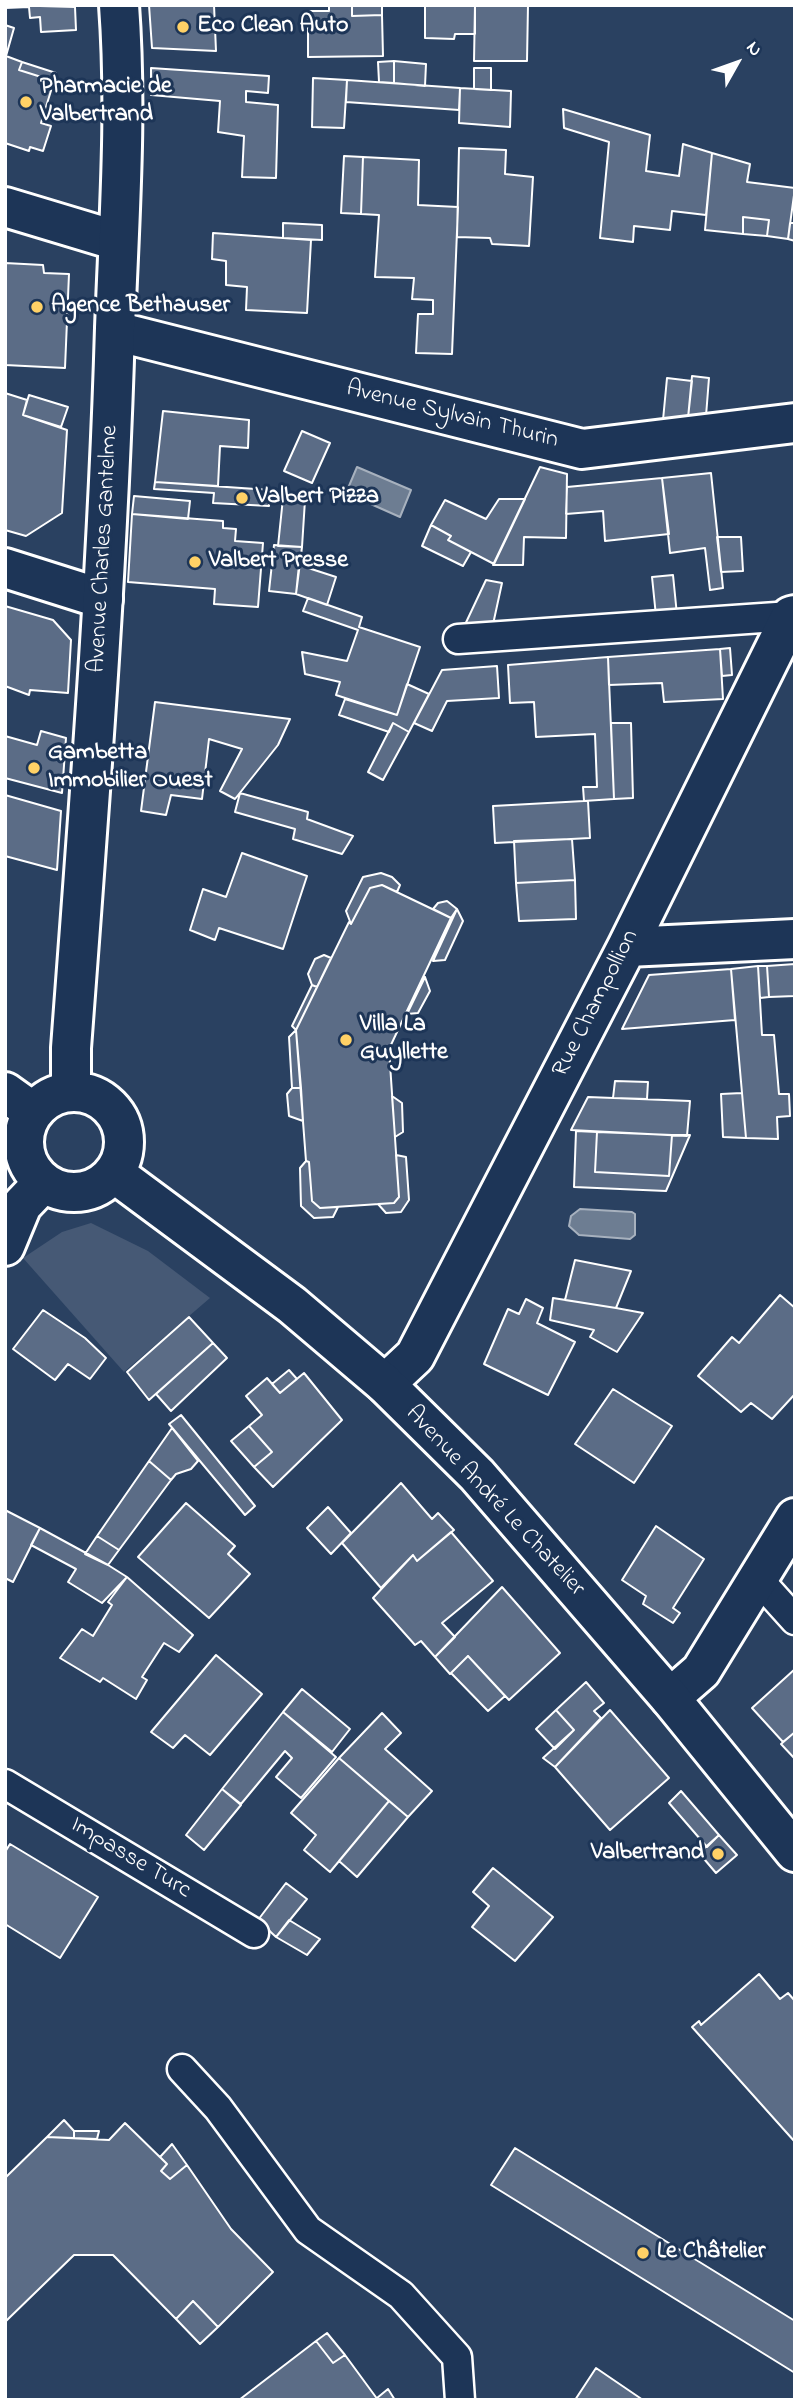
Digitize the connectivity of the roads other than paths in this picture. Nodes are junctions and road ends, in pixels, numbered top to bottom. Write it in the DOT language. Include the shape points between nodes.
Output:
graph roads {
  1 [pos="119,5"];
  2 [pos="5,207"];
  3 [pos="118,241"];
  4 [pos="115,331"];
  5 [pos="795,424"];
  6 [pos="5,568"];
  7 [pos="103,599"];
  8 [pos="793,615"];
  9 [pos="458,639"];
  10 [pos="795,939"];
  11 [pos="627,947"];
  12 [pos="71,1091"];
  13 [pos="19,1102"];
  14 [pos="114,1173"];
  15 [pos="44,1182"];
  16 [pos="5,1246"];
  17 [pos="385,1384"];
  18 [pos="795,1518"];
  19 [pos="758,1579"];
  20 [pos="795,1620"];
  21 [pos="670,1698"];
  22 [pos="5,1784"];
  23 [pos="795,1852"];
  24 [pos="254,1933"];
  25 [pos="182,2069"];
  26 [pos="460,2400"];
  1 -- 3 [label="street, Avenue Charles Gantelme" via="124,72"];
  2 -- 3 [label="street"];
  3 -- 4 [label="street, Avenue Charles Gantelme"];
  4 -- 5 [label="street, Avenue Sylvain Thurin" via="582,449"];
  4 -- 7 [label="street, Avenue Charles Gantelme"];
  6 -- 7 [label="street"];
  7 -- 12 [label="street, Avenue Charles Gantelme"];
  8 -- 9 [label="lane"];
  8 -- 11 [label="street, Rue Champollion"];
  10 -- 11 [label="street"];
  11 -- 17 [label="street, Rue Champollion" via="415,1356"];
  12 -- 13 [label="street"];
  12 -- 14 [label="street" via="107,1103 119,1118 125,1137 123,1156"];
  13 -- 15 [label="street" via="26,1126 25,1150 33,1172"];
  14 -- 15 [label="street" via="103,1184 81,1192 58,1190"];
  14 -- 17 [label="street, Avenue André Le Chatelier" via="292,1305"];
  15 -- 16 [label="street" via="22,1205"];
  17 -- 21 [label="street, Avenue André Le Chatelier" via="477,1475"];
  18 -- 19 [label="street"];
  19 -- 20 [label="lane"];
  19 -- 21 [label="street" via="701,1671"];
  21 -- 23 [label="street, Avenue André Le Chatelier"];
  22 -- 24 [label="lane, Impasse Turc"];
  25 -- 26 [label="lane" via="218,2108 308,2230 401,2295 457,2357"];
}
